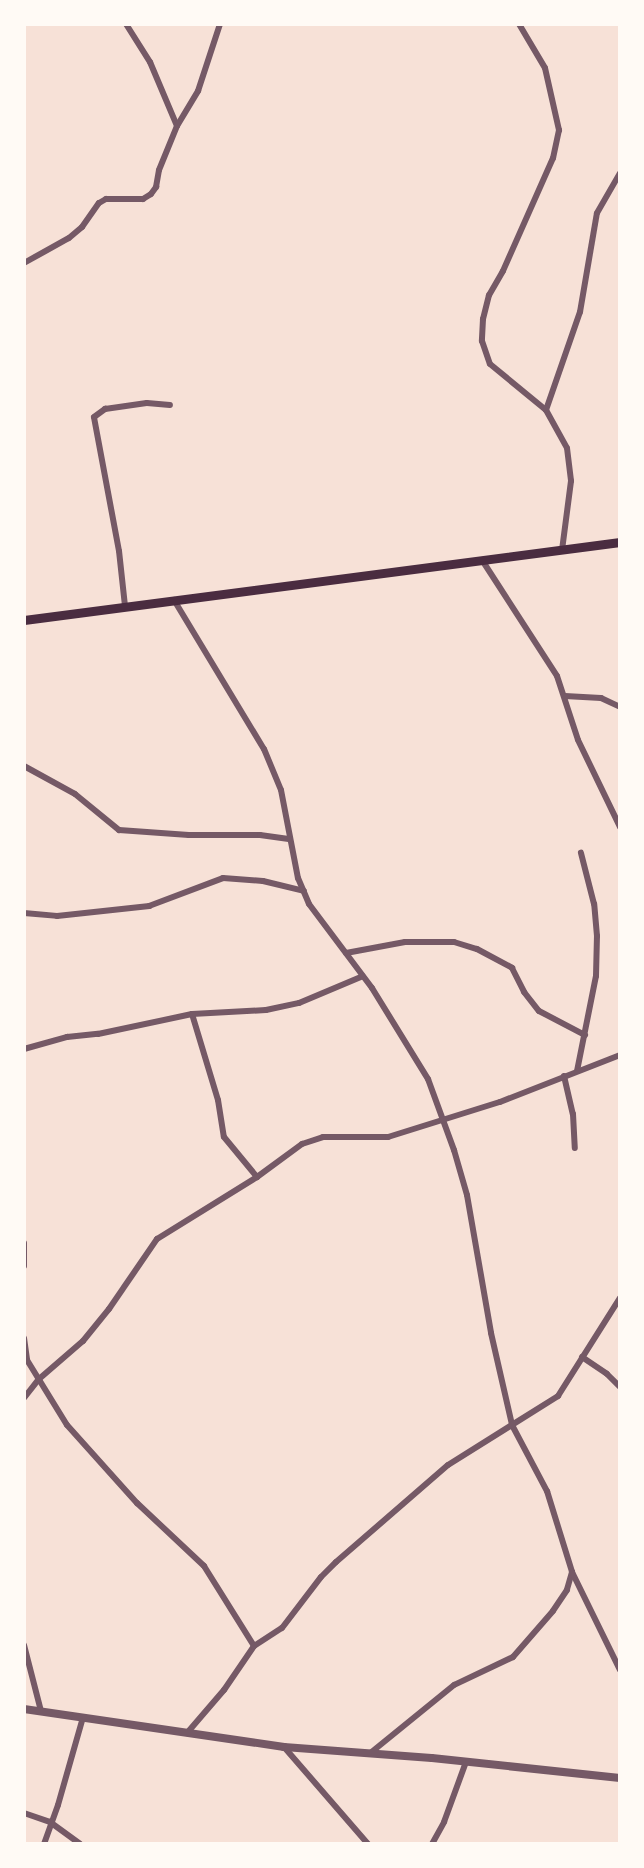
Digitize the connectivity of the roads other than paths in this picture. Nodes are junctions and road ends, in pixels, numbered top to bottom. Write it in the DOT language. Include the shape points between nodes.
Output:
graph roads {
  1 [pos="126,24"];
  2 [pos="220,24"];
  3 [pos="519,24"];
  4 [pos="177,126"];
  5 [pos="620,173"];
  6 [pos="24,263"];
  7 [pos="170,405"];
  8 [pos="546,410"];
  9 [pos="620,542"];
  10 [pos="562,550"];
  11 [pos="482,560"];
  12 [pos="174,599"];
  13 [pos="125,606"];
  14 [pos="24,620"];
  15 [pos="565,696"];
  16 [pos="620,707"];
  17 [pos="24,766"];
  18 [pos="620,827"];
  19 [pos="288,839"];
  20 [pos="581,853"];
  21 [pos="304,891"];
  22 [pos="24,913"];
  23 [pos="346,953"];
  24 [pos="363,976"];
  25 [pos="192,1014"];
  26 [pos="585,1035"];
  27 [pos="24,1049"];
  28 [pos="620,1055"];
  29 [pos="577,1071"];
  30 [pos="564,1076"];
  31 [pos="443,1119"];
  32 [pos="575,1148"];
  33 [pos="257,1177"];
  34 [pos="24,1244"];
  35 [pos="24,1266"];
  36 [pos="620,1298"];
  37 [pos="24,1338"];
  38 [pos="582,1357"];
  39 [pos="39,1379"];
  40 [pos="620,1387"];
  41 [pos="24,1398"];
  42 [pos="512,1425"];
  43 [pos="572,1572"];
  44 [pos="24,1645"];
  45 [pos="254,1646"];
  46 [pos="620,1670"];
  47 [pos="24,1709"];
  48 [pos="41,1711"];
  49 [pos="83,1717"];
  50 [pos="187,1733"];
  51 [pos="284,1747"];
  52 [pos="369,1754"];
  53 [pos="466,1762"];
  54 [pos="620,1778"];
  55 [pos="24,1813"];
  56 [pos="50,1822"];
  57 [pos="44,1844"];
  58 [pos="80,1844"];
  59 [pos="368,1844"];
  60 [pos="432,1844"];
  1 -- 4 [label="street" via="150,62"];
  2 -- 4 [label="street" via="198,92"];
  3 -- 8 [label="street" via="545,68 559,130 553,158 489,295 482,341 490,363"];
  4 -- 6 [label="street" via="151,194 143,199 99,202 69,238"];
  5 -- 8 [label="street" via="597,213 580,312"];
  7 -- 13 [label="street" via="147,403 105,409 94,417"];
  8 -- 10 [label="street" via="563,437 570,460 572,482"];
  9 -- 10 [label="main road"];
  10 -- 11 [label="main road"];
  11 -- 12 [label="main road"];
  11 -- 15 [label="street" via="530,631"];
  12 -- 13 [label="main road"];
  12 -- 19 [label="street" via="264,749 281,790"];
  13 -- 14 [label="main road"];
  15 -- 16 [label="street" via="601,698"];
  15 -- 18 [label="street" via="578,741"];
  17 -- 19 [label="street" via="75,794 119,830"];
  19 -- 21 [label="street"];
  20 -- 26 [label="street" via="594,904 597,936 596,976"];
  21 -- 22 [label="street" via="263,881 223,878 149,906 57,916"];
  21 -- 23 [label="street" via="309,904"];
  23 -- 24 [label="street"];
  23 -- 26 [label="street" via="405,942 454,942 477,949 512,968 539,1011"];
  24 -- 25 [label="street" via="299,1003 266,1010"];
  24 -- 31 [label="street" via="428,1079"];
  25 -- 27 [label="street"];
  25 -- 33 [label="street" via="218,1100 224,1137"];
  26 -- 29 [label="street"];
  28 -- 29 [label="street"];
  29 -- 30 [label="street"];
  30 -- 31 [label="street" via="500,1102"];
  30 -- 32 [label="street" via="573,1114"];
  31 -- 33 [label="street" via="388,1137 323,1137 302,1144"];
  31 -- 42 [label="street" via="467,1195"];
  33 -- 39 [label="street" via="156,1239 83,1341"];
  34 -- 35 [label="street"];
  36 -- 38 [label="street"];
  37 -- 39 [label="street" via="27,1360"];
  38 -- 40 [label="street"];
  38 -- 42 [label="street" via="558,1396"];
  39 -- 41 [label="street"];
  39 -- 45 [label="street" via="66,1425 137,1503 204,1566"];
  42 -- 43 [label="street" via="547,1491"];
  42 -- 45 [label="street" via="448,1465 336,1562 282,1628"];
  43 -- 46 [label="street"];
  43 -- 52 [label="street" via="567,1590 553,1611 513,1657 454,1685"];
  44 -- 48 [label="street"];
  45 -- 50 [label="street" via="224,1690"];
  47 -- 48 [label="street"];
  48 -- 49 [label="street"];
  49 -- 50 [label="street"];
  49 -- 56 [label="street"];
  50 -- 51 [label="street"];
  51 -- 52 [label="street"];
  51 -- 59 [label="street"];
  52 -- 53 [label="street"];
  53 -- 54 [label="street"];
  53 -- 60 [label="street"];
  55 -- 56 [label="street"];
  56 -- 57 [label="street"];
  56 -- 58 [label="street"];
}
